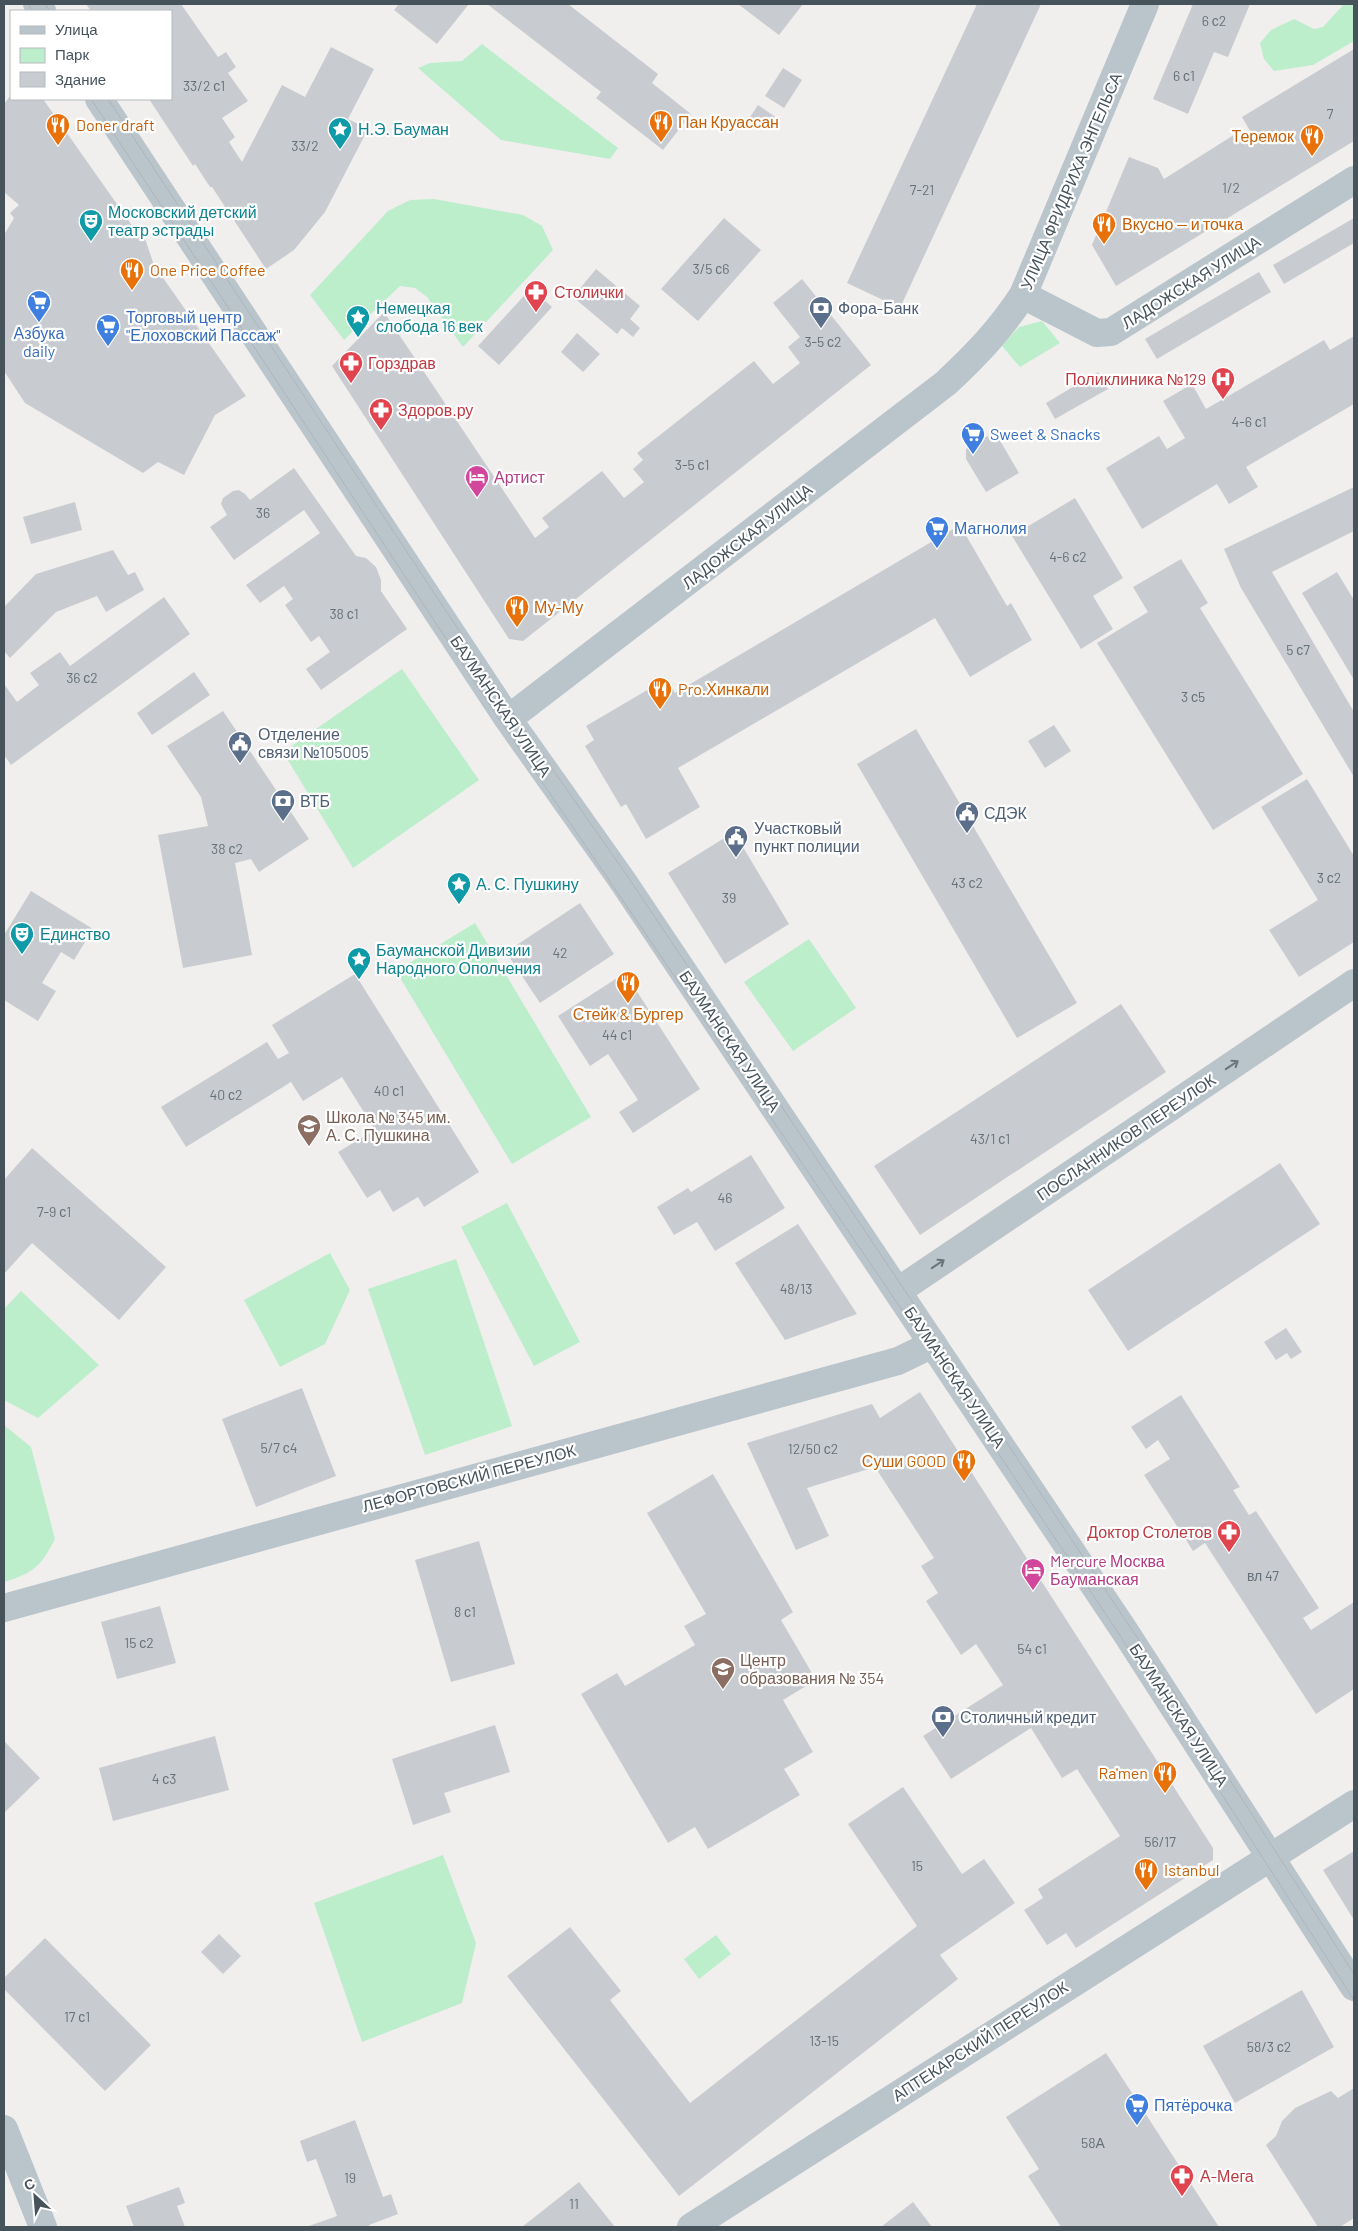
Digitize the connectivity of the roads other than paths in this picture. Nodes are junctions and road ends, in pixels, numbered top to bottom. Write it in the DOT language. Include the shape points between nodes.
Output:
graph roads {
  1 [pos="1145,4"];
  2 [pos="100,100"];
  3 [pos="1354,180"];
  4 [pos="1023,295"];
  5 [pos="982,349"];
  6 [pos="508,719"];
  7 [pos="1354,983"];
  8 [pos="898,1291"];
  9 [pos="933,1344"];
  10 [pos="4,1608"];
  11 [pos="1354,1804"];
  12 [pos="1271,1856"];
  13 [pos="1354,1987"];
  14 [pos="4,2129"];
  15 [pos="43,2227"];
  16 [pos="691,2227"];
  1 -- 4 [label="street, УЛИЦА ФРИДРИХА ЭНГЕЛЬСА"];
  2 -- 6 [label="street, БАУМАНСКАЯ УЛИЦА"];
  3 -- 4 [label="street, ЛАДОЖСКАЯ УЛИЦА" via="1111,332 1097,333"];
  4 -- 5 [label="street, УЛИЦА ФРИДРИХА ЭНГЕЛЬСА"];
  5 -- 6 [label="street, ЛАДОЖСКАЯ УЛИЦА" via="946,383"];
  6 -- 8 [label="street, БАУМАНСКАЯ УЛИЦА" via="622,880"];
  8 -- 7 [label="street, ПОСЛАННИКОВ ПЕРЕУЛОК, one-way"];
  8 -- 9 [label="street, БАУМАНСКАЯ УЛИЦА"];
  9 -- 10 [label="street, ЛЕФОРТОВСКИЙ ПЕРЕУЛОК" via="888,1363"];
  9 -- 12 [label="street, БАУМАНСКАЯ УЛИЦА"];
  11 -- 12 [label="street, АПТЕКАРСКИЙ ПЕРЕУЛОК"];
  12 -- 13 [label="street, БАУМАНСКАЯ УЛИЦА"];
  12 -- 16 [label="street, АПТЕКАРСКИЙ ПЕРЕУЛОК"];
  14 -- 15 [label="street"];
}
